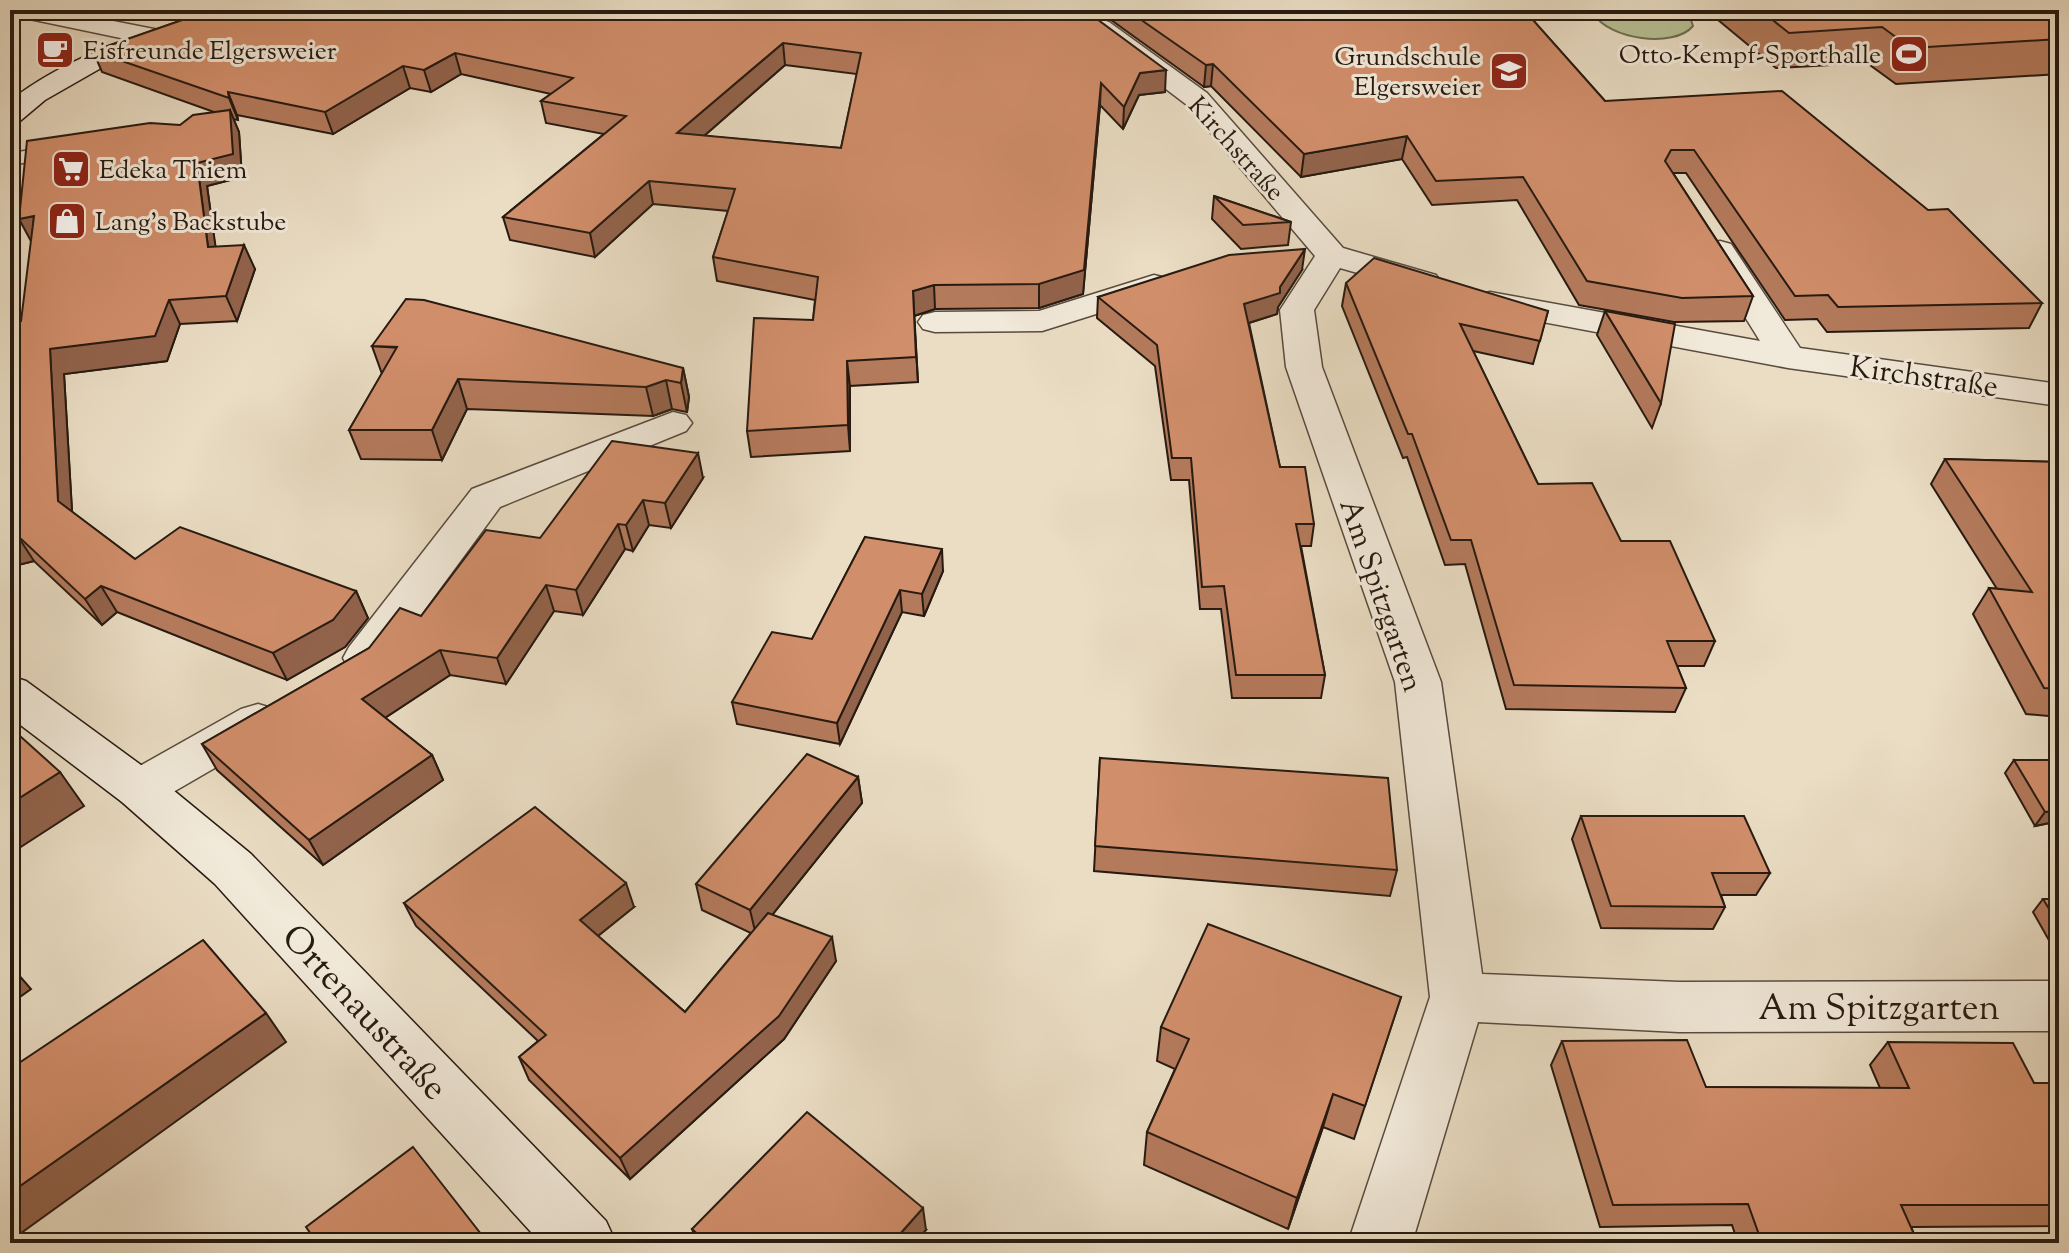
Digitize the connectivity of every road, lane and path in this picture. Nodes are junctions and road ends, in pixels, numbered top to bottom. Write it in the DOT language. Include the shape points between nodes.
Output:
graph roads {
  1 [pos="20,10"];
  2 [pos="245,10"];
  3 [pos="1048,10"];
  4 [pos="159,38"];
  5 [pos="10,115"];
  6 [pos="86,148"];
  7 [pos="10,159"];
  8 [pos="1699,219"];
  9 [pos="1332,255"];
  10 [pos="1285,258"];
  11 [pos="1177,278"];
  12 [pos="935,322"];
  13 [pos="1788,357"];
  14 [pos="2055,399"];
  15 [pos="673,423"];
  16 [pos="337,675"];
  17 [pos="10,693"];
  18 [pos="297,698"];
  19 [pos="139,789"];
  20 [pos="1458,997"];
  21 [pos="2059,1006"];
  22 [pos="584,1243"];
  23 [pos="1380,1243"];
  1 -- 4 [label="street"];
  2 -- 4 [label="street"];
  3 -- 9 [label="street, Kirchstraße" via="1100,27 1197,99"];
  4 -- 5 [label="street" via="61,77"];
  6 -- 7 [label="lane"];
  8 -- 13 [label="street"];
  9 -- 10 [label="street, Kirchstraße"];
  9 -- 13 [label="street, Kirchstraße" via="1487,301"];
  9 -- 20 [label="street, Am Spitzgarten" via="1297,310 1304,367 1418,682"];
  11 -- 12 [label="street" via="1042,321"];
  13 -- 14 [label="street, Kirchstraße"];
  15 -- 16 [label="street" via="486,498 363,660"];
  17 -- 19 [label="street, Ortenaustraße"];
  18 -- 19 [label="street"];
  19 -- 22 [label="street, Ortenaustraße" via="233,869"];
  20 -- 21 [label="street, Am Spitzgarten" via="1679,1007"];
  20 -- 23 [label="street, Am Spitzgarten"];
}
